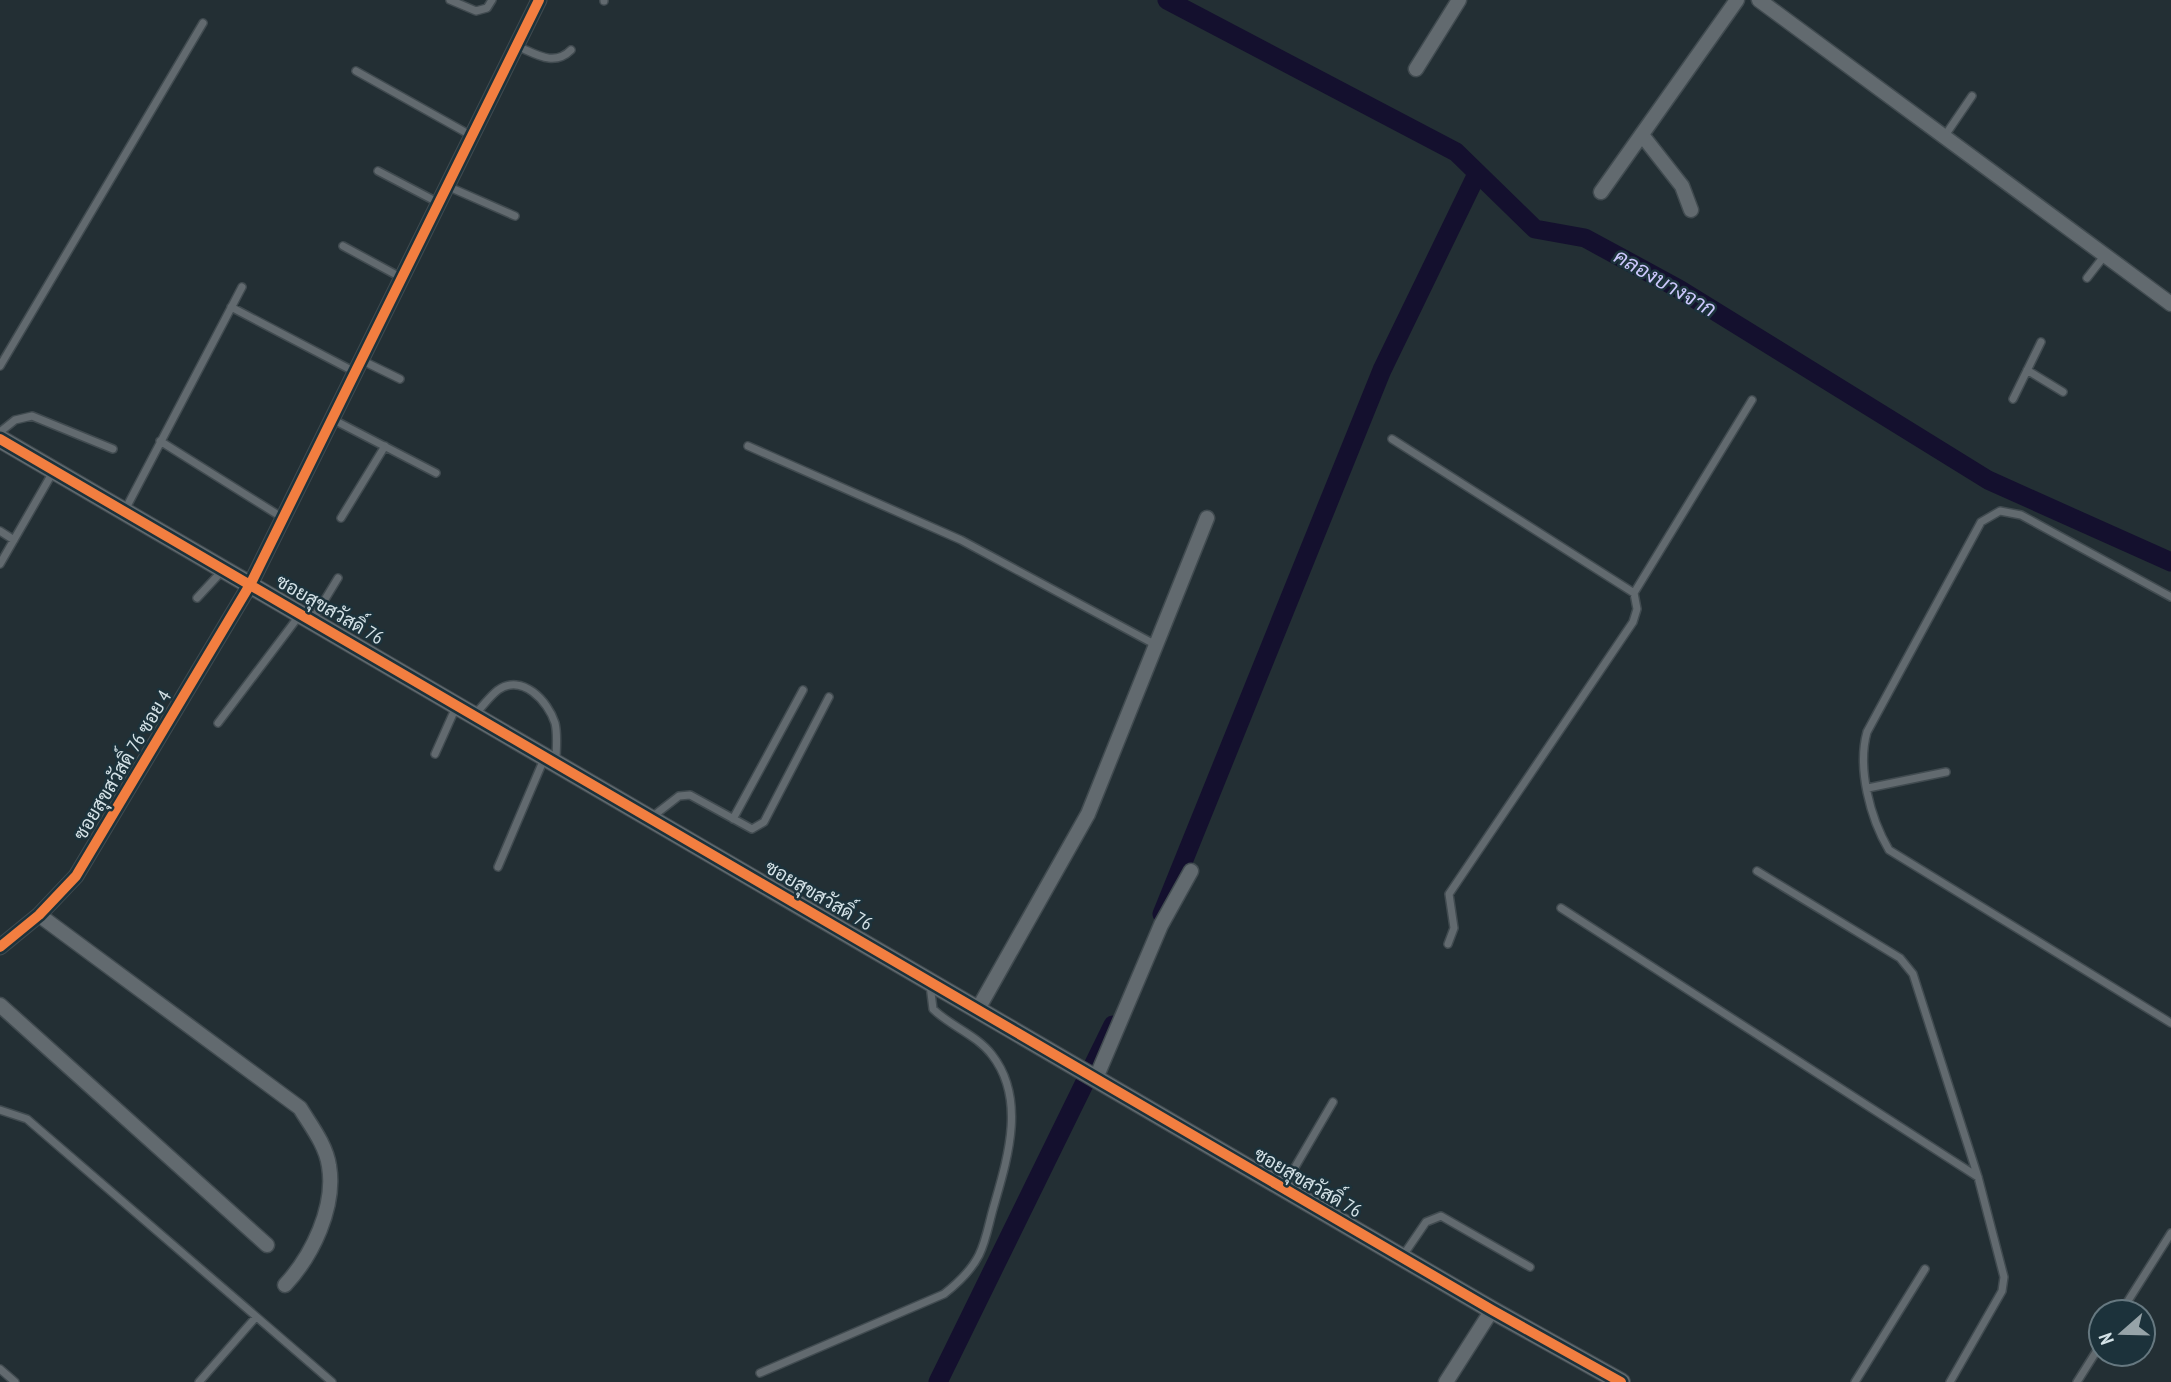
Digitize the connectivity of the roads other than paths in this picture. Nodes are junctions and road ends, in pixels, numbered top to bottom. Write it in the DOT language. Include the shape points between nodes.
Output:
graph roads {
  1 [pos="450,0"];
  2 [pos="492,0"];
  3 [pos="538,0"];
  4 [pos="1459,0"];
  5 [pos="1737,0"];
  6 [pos="1759,0"];
  7 [pos="203,23"];
  8 [pos="516,46"];
  9 [pos="571,50"];
  10 [pos="1416,69"];
  11 [pos="356,71"];
  12 [pos="1972,96"];
  13 [pos="1642,135"];
  14 [pos="472,136"];
  15 [pos="1944,137"];
  16 [pos="378,171"];
  17 [pos="447,186"];
  18 [pos="1601,192"];
  19 [pos="439,203"];
  20 [pos="1691,210"];
  21 [pos="515,216"];
  22 [pos="343,246"];
  23 [pos="2105,255"];
  24 [pos="402,278"];
  25 [pos="2087,278"];
  26 [pos="242,287"];
  27 [pos="2171,303"];
  28 [pos="231,307"];
  29 [pos="2041,342"];
  30 [pos="0,366"];
  31 [pos="358,366"];
  32 [pos="2027,370"];
  33 [pos="400,379"];
  34 [pos="2063,392"];
  35 [pos="1752,400"];
  36 [pos="2013,400"];
  37 [pos="332,419"];
  38 [pos="0,432"];
  39 [pos="0,439"];
  40 [pos="1392,439"];
  41 [pos="160,442"];
  42 [pos="385,446"];
  43 [pos="748,446"];
  44 [pos="113,449"];
  45 [pos="55,468"];
  46 [pos="436,473"];
  47 [pos="125,510"];
  48 [pos="283,518"];
  49 [pos="1207,518"];
  50 [pos="341,519"];
  51 [pos="0,531"];
  52 [pos="14,540"];
  53 [pos="0,564"];
  54 [pos="225,568"];
  55 [pos="338,578"];
  56 [pos="251,583"];
  57 [pos="1634,593"];
  58 [pos="2171,597"];
  59 [pos="197,598"];
  60 [pos="307,616"];
  61 [pos="1156,645"];
  62 [pos="803,690"];
  63 [pos="829,697"];
  64 [pos="457,703"];
  65 [pos="475,713"];
  66 [pos="218,723"];
  67 [pos="435,754"];
  68 [pos="551,758"];
  69 [pos="1946,772"];
  70 [pos="1868,788"];
  71 [pos="652,817"];
  72 [pos="733,819"];
  73 [pos="498,867"];
  74 [pos="1757,871"];
  75 [pos="1191,872"];
  76 [pos="1561,908"];
  77 [pos="39,915"];
  78 [pos="1448,944"];
  79 [pos="0,947"];
  80 [pos="930,981"];
  81 [pos="0,1005"];
  82 [pos="978,1009"];
  83 [pos="2171,1023"];
  84 [pos="1094,1077"];
  85 [pos="1333,1102"];
  86 [pos="0,1110"];
  87 [pos="1978,1177"];
  88 [pos="1283,1188"];
  89 [pos="2171,1233"];
  90 [pos="267,1245"];
  91 [pos="1402,1258"];
  92 [pos="1530,1267"];
  93 [pos="1925,1269"];
  94 [pos="285,1285"];
  95 [pos="2130,1298"];
  96 [pos="1492,1310"];
  97 [pos="256,1317"];
  98 [pos="2087,1366"];
  99 [pos="0,1369"];
  100 [pos="760,1373"];
  101 [pos="15,1382"];
  102 [pos="199,1382"];
  103 [pos="332,1382"];
  104 [pos="1446,1382"];
  105 [pos="1621,1382"];
  106 [pos="1855,1382"];
  107 [pos="1950,1382"];
  108 [pos="2077,1382"];
  1 -- 2 [label="lane" via="476,11 487,8"];
  3 -- 8 [label="street, ซอยสุขสวัสดิ์ 76 ซอย 4"];
  4 -- 10 [label="street"];
  5 -- 13 [label="street"];
  6 -- 15 [label="street"];
  7 -- 30 [label="lane"];
  8 -- 9 [label="lane" via="554,60"];
  8 -- 14 [label="street, ซอยสุขสวัสดิ์ 76 ซอย 4"];
  11 -- 14 [label="lane"];
  12 -- 15 [label="lane"];
  13 -- 18 [label="street"];
  13 -- 20 [label="street" via="1682,186"];
  14 -- 17 [label="street, ซอยสุขสวัสดิ์ 76 ซอย 4"];
  15 -- 23 [label="street"];
  16 -- 19 [label="lane"];
  17 -- 19 [label="street, ซอยสุขสวัสดิ์ 76 ซอย 4"];
  17 -- 21 [label="lane"];
  19 -- 24 [label="street, ซอยสุขสวัสดิ์ 76 ซอย 4"];
  22 -- 24 [label="lane"];
  23 -- 25 [label="lane"];
  23 -- 27 [label="street"];
  24 -- 31 [label="street, ซอยสุขสวัสดิ์ 76 ซอย 4"];
  26 -- 28 [label="lane"];
  28 -- 31 [label="lane"];
  28 -- 41 [label="lane"];
  29 -- 32 [label="lane"];
  31 -- 33 [label="lane"];
  31 -- 37 [label="street, ซอยสุขสวัสดิ์ 76 ซอย 4"];
  32 -- 34 [label="lane"];
  32 -- 36 [label="lane"];
  35 -- 57 [label="lane"];
  37 -- 42 [label="lane"];
  37 -- 48 [label="street, ซอยสุขสวัสดิ์ 76 ซอย 4"];
  38 -- 44 [label="lane" via="15,420 32,416"];
  39 -- 45 [label="street, ซอยสุขสวัสดิ์ 76"];
  40 -- 57 [label="lane"];
  41 -- 47 [label="lane"];
  41 -- 48 [label="lane"];
  42 -- 46 [label="lane"];
  42 -- 50 [label="lane"];
  43 -- 61 [label="lane" via="961,540"];
  45 -- 47 [label="street, ซอยสุขสวัสดิ์ 76"];
  45 -- 52 [label="lane"];
  47 -- 54 [label="street, ซอยสุขสวัสดิ์ 76"];
  48 -- 56 [label="street, ซอยสุขสวัสดิ์ 76 ซอย 4"];
  49 -- 61 [label="street"];
  51 -- 52 [label="lane"];
  52 -- 53 [label="lane"];
  54 -- 56 [label="street, ซอยสุขสวัสดิ์ 76"];
  54 -- 59 [label="lane"];
  55 -- 60 [label="lane"];
  56 -- 60 [label="street, ซอยสุขสวัสดิ์ 76"];
  56 -- 77 [label="street, ซอยสุขสวัสดิ์ 76 ซอย 4" via="76,876"];
  57 -- 78 [label="lane" via="1637,609 1633,622 1449,894 1454,928"];
  58 -- 70 [label="lane" via="2021,515 2000,511 1982,522 1867,732 1863,756"];
  60 -- 64 [label="street, ซอยสุขสวัสดิ์ 76"];
  60 -- 66 [label="lane"];
  61 -- 82 [label="street" via="1088,814"];
  62 -- 72 [label="lane"];
  63 -- 72 [label="lane" via="764,822 752,829"];
  64 -- 65 [label="street, ซอยสุขสวัสดิ์ 76"];
  64 -- 67 [label="lane"];
  65 -- 68 [label="street, ซอยสุขสวัสดิ์ 76"];
  65 -- 68 [label="lane" via="511,684 534,691 556,726"];
  68 -- 71 [label="street, ซอยสุขสวัสดิ์ 76"];
  68 -- 73 [label="lane"];
  69 -- 70 [label="lane"];
  70 -- 83 [label="lane" via="1879,833 1889,850"];
  71 -- 72 [label="lane" via="679,796 690,795"];
  71 -- 80 [label="street, ซอยสุขสวัสดิ์ 76"];
  74 -- 87 [label="lane" via="1900,958 1913,974"];
  75 -- 84 [label="street" via="1161,925"];
  76 -- 87 [label="lane"];
  77 -- 79 [label="street, ซอยสุขสวัสดิ์ 76 ซอย 4"];
  77 -- 94 [label="street" via="300,1108 320,1139 329,1165 330,1196 305,1263"];
  80 -- 82 [label="street, ซอยสุขสวัสดิ์ 76"];
  80 -- 100 [label="lane" via="933,1009 991,1054 1004,1075 1008,1094 1012,1126 1008,1155 980,1254 963,1279 944,1294"];
  81 -- 90 [label="street"];
  82 -- 84 [label="street, ซอยสุขสวัสดิ์ 76"];
  84 -- 88 [label="street, ซอยสุขสวัสดิ์ 76"];
  85 -- 88 [label="lane"];
  86 -- 97 [label="lane" via="27,1119"];
  87 -- 107 [label="lane" via="2004,1277 2002,1290"];
  88 -- 91 [label="street, ซอยสุขสวัสดิ์ 76"];
  89 -- 95 [label="lane"];
  91 -- 92 [label="lane" via="1426,1222 1441,1216"];
  91 -- 96 [label="street, ซอยสุขสวัสดิ์ 76"];
  93 -- 106 [label="lane"];
  96 -- 104 [label="street"];
  96 -- 105 [label="street, ซอยสุขสวัสดิ์ 76"];
  97 -- 102 [label="lane"];
  97 -- 103 [label="lane"];
  98 -- 108 [label="lane"];
  99 -- 101 [label="lane"];
}
